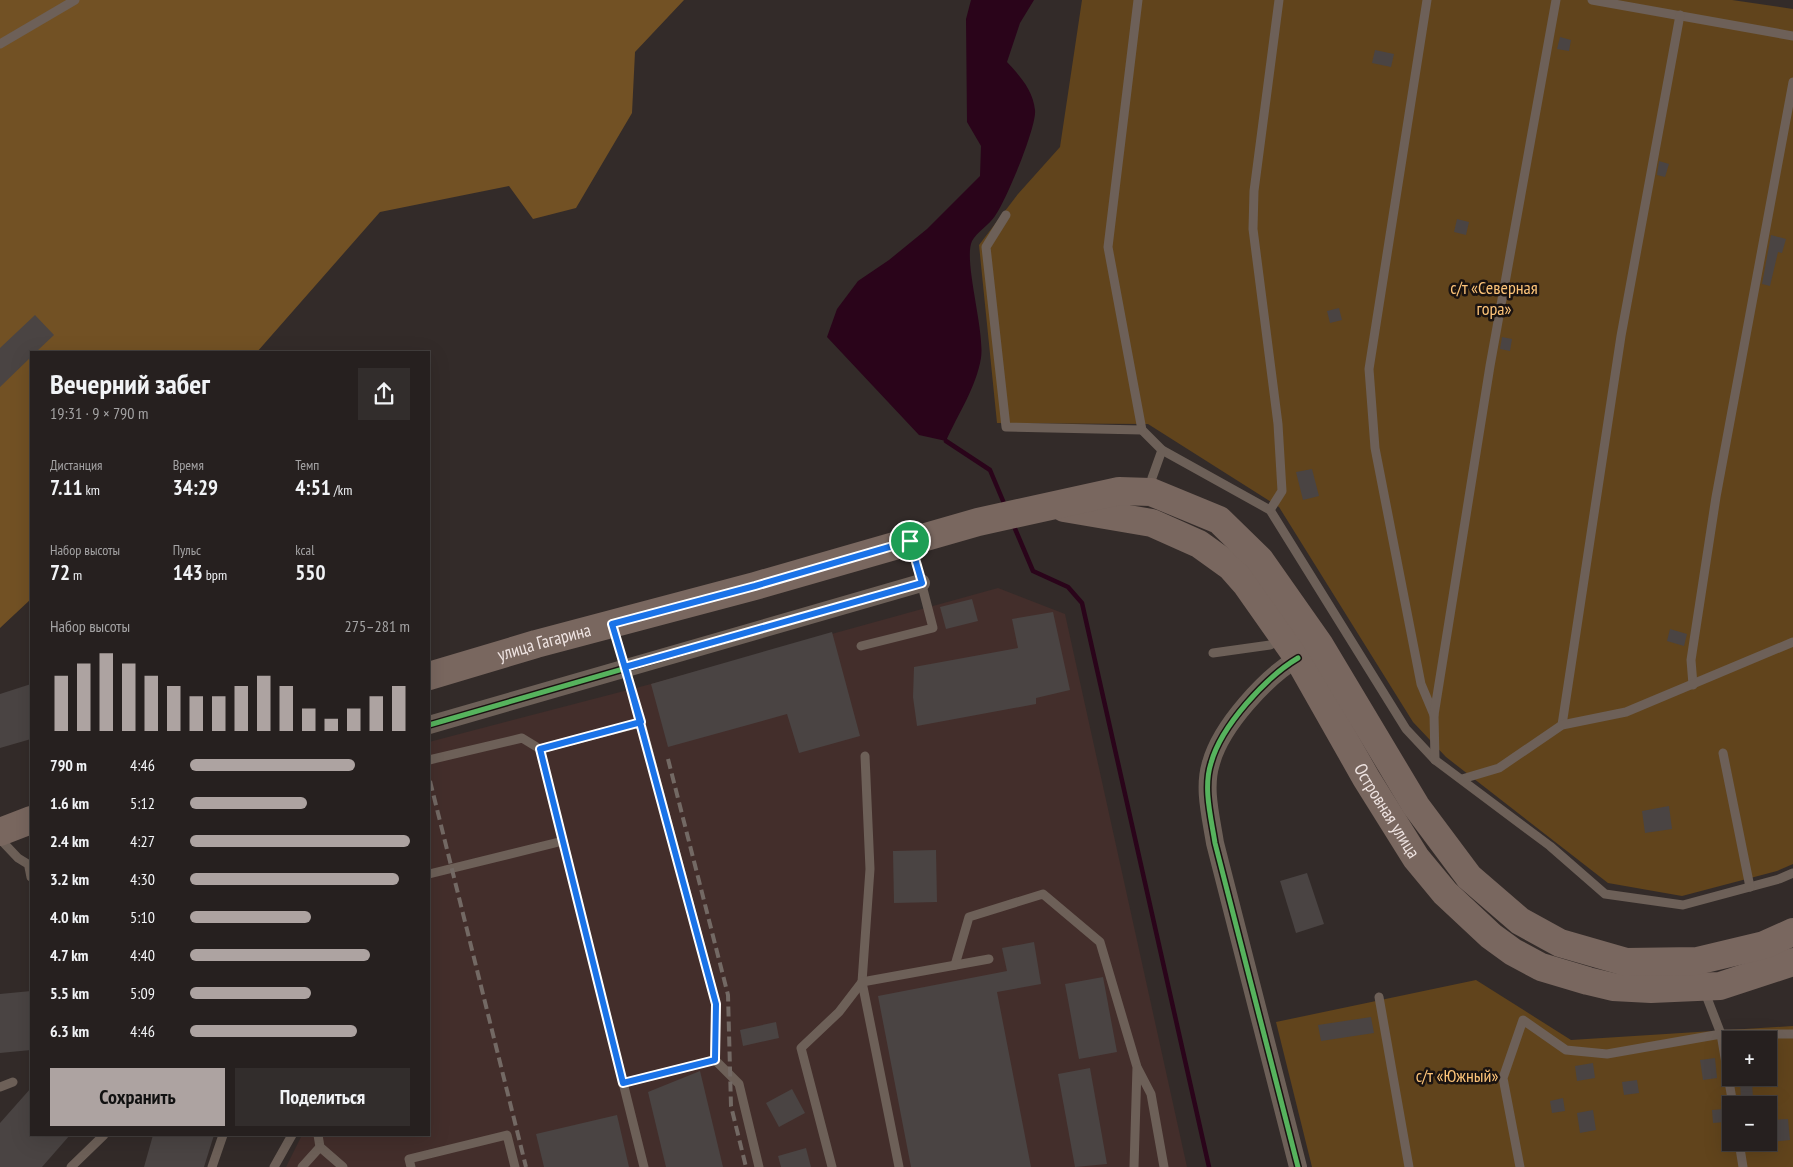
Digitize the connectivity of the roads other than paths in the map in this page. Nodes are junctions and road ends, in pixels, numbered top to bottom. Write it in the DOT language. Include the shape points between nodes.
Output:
graph roads {
  1 [pos="75,0"];
  2 [pos="1138,0"];
  3 [pos="1279,0"];
  4 [pos="1427,0"];
  5 [pos="1556,0"];
  6 [pos="1592,0"];
  7 [pos="1680,15"];
  8 [pos="1793,36"];
  9 [pos="0,44"];
  10 [pos="1793,82"];
  11 [pos="1006,215"];
  12 [pos="1142,430"];
  13 [pos="1162,450"];
  14 [pos="1151,492"];
  15 [pos="1053,506"];
  16 [pos="1270,510"];
  17 [pos="910,541"];
  18 [pos="922,583"];
  19 [pos="612,624"];
  20 [pos="1793,642"];
  21 [pos="861,646"];
  22 [pos="1290,648"];
  23 [pos="1213,653"];
  24 [pos="625,667"];
  25 [pos="430,676"];
  26 [pos="1692,685"];
  27 [pos="1434,715"];
  28 [pos="641,722"];
  29 [pos="430,724"];
  30 [pos="1562,726"];
  31 [pos="540,749"];
  32 [pos="1723,753"];
  33 [pos="866,756"];
  34 [pos="430,760"];
  35 [pos="1435,760"];
  36 [pos="1462,779"];
  37 [pos="30,820"];
  38 [pos="0,832"];
  39 [pos="0,839"];
  40 [pos="563,842"];
  41 [pos="30,866"];
  42 [pos="1793,873"];
  43 [pos="430,874"];
  44 [pos="1750,887"];
  45 [pos="1793,932"];
  46 [pos="989,959"];
  47 [pos="1793,962"];
  48 [pos="955,965"];
  49 [pos="862,982"];
  50 [pos="1703,987"];
  51 [pos="1379,998"];
  52 [pos="1721,1034"];
  53 [pos="1793,1034"];
  54 [pos="715,1060"];
  55 [pos="1137,1067"];
  56 [pos="13,1082"];
  57 [pos="623,1083"];
  58 [pos="0,1087"];
  59 [pos="1731,1096"];
  60 [pos="103,1136"];
  61 [pos="223,1136"];
  62 [pos="291,1136"];
  63 [pos="318,1136"];
  64 [pos="320,1147"];
  65 [pos="1741,1151"];
  66 [pos="71,1167"];
  67 [pos="212,1167"];
  68 [pos="274,1167"];
  69 [pos="302,1167"];
  70 [pos="342,1167"];
  71 [pos="411,1167"];
  72 [pos="515,1167"];
  73 [pos="644,1167"];
  74 [pos="759,1167"];
  75 [pos="832,1167"];
  76 [pos="899,1167"];
  77 [pos="1134,1167"];
  78 [pos="1164,1167"];
  79 [pos="1298,1167"];
  80 [pos="1409,1167"];
  81 [pos="1520,1167"];
  82 [pos="1744,1167"];
  1 -- 9 [label="lane"];
  2 -- 12 [label="lane" via="1108,248"];
  3 -- 16 [label="lane" via="1254,191 1253,229 1278,424 1282,491"];
  4 -- 27 [label="lane" via="1369,369 1375,448 1421,684"];
  5 -- 27 [label="lane" via="1490,366"];
  6 -- 7 [label="lane"];
  7 -- 8 [label="lane"];
  7 -- 30 [label="lane" via="1621,336"];
  10 -- 26 [label="lane" via="1716,497 1691,660"];
  11 -- 12 [label="lane" via="986,247 1006,427"];
  12 -- 13 [label="lane"];
  13 -- 14 [label="lane" via="1152,478"];
  13 -- 16 [label="lane"];
  14 -- 15 [label="main road, Островная улица" via="1119,490"];
  14 -- 45 [label="main road, Островная улица" via="1219,520 1260,560 1319,644 1416,806 1469,877 1520,921 1560,942 1626,962 1697,961 1764,945"];
  15 -- 17 [label="main road, улица Гагарина"];
  15 -- 22 [label="main road, Островная улица" via="1152,523 1199,544 1231,567 1246,584"];
  16 -- 35 [label="lane" via="1406,729"];
  17 -- 18 [label="lane"];
  17 -- 19 [label="main road, улица Гагарина"];
  18 -- 21 [label="lane" via="933,628"];
  18 -- 24 [label="street"];
  19 -- 24 [label="lane"];
  19 -- 25 [label="main road, улица Гагарина"];
  20 -- 26 [label="lane"];
  22 -- 23 [label="lane" via="1270,645"];
  22 -- 50 [label="main road, Островная улица" via="1416,858 1445,893 1491,936 1541,967 1588,981 1613,987 1651,989"];
  22 -- 79 [label="street" via="1285,666 1254,694 1226,731 1210,762 1208,792 1215,843"];
  24 -- 28 [label="lane"];
  24 -- 29 [label="street"];
  26 -- 30 [label="lane" via="1626,712"];
  27 -- 35 [label="lane"];
  28 -- 31 [label="lane"];
  28 -- 54 [label="lane" via="716,1004"];
  30 -- 36 [label="lane" via="1499,768"];
  31 -- 34 [label="lane" via="522,738"];
  31 -- 40 [label="lane"];
  32 -- 44 [label="lane"];
  33 -- 49 [label="lane" via="870,869"];
  35 -- 36 [label="lane"];
  36 -- 44 [label="lane" via="1550,846 1605,894 1683,905"];
  37 -- 38 [label="main road"];
  39 -- 41 [label="lane"];
  40 -- 43 [label="lane"];
  40 -- 57 [label="lane"];
  42 -- 44 [label="lane"];
  46 -- 48 [label="lane"];
  47 -- 50 [label="main road, Островная улица" via="1720,986"];
  48 -- 49 [label="lane"];
  48 -- 55 [label="lane" via="969,917 1043,894 1100,942"];
  49 -- 75 [label="lane" via="839,1012 801,1048"];
  49 -- 76 [label="lane"];
  50 -- 52 [label="lane"];
  51 -- 80 [label="lane"];
  52 -- 53 [label="lane"];
  52 -- 59 [label="lane"];
  52 -- 81 [label="lane" via="1607,1054 1566,1050 1523,1020 1503,1078"];
  54 -- 57 [label="lane"];
  54 -- 74 [label="lane" via="739,1084"];
  55 -- 77 [label="lane"];
  55 -- 78 [label="lane" via="1151,1094"];
  56 -- 58 [label="lane"];
  57 -- 73 [label="lane"];
  60 -- 66 [label="lane"];
  61 -- 67 [label="lane"];
  62 -- 68 [label="lane"];
  63 -- 64 [label="lane"];
  64 -- 69 [label="lane"];
  64 -- 70 [label="lane"];
  65 -- 82 [label="lane"];
  71 -- 72 [label="lane" via="409,1158 507,1134"];
}
